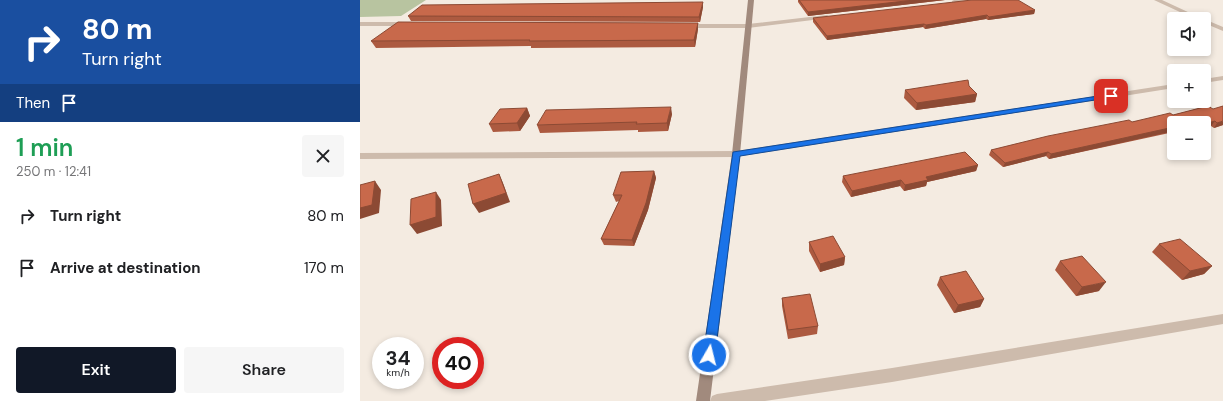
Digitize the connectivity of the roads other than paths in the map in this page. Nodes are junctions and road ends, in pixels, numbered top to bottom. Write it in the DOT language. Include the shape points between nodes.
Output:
graph roads {
  1 [pos="751,0"];
  2 [pos="972,0"];
  3 [pos="1157,0"];
  4 [pos="949,3"];
  5 [pos="1184,12"];
  6 [pos="833,16"];
  7 [pos="360,24"];
  8 [pos="415,24"];
  9 [pos="1211,24"];
  10 [pos="677,26"];
  11 [pos="748,26"];
  12 [pos="1223,29"];
  13 [pos="1223,78"];
  14 [pos="1211,80"];
  15 [pos="1167,87"];
  16 [pos="736,154"];
  17 [pos="360,156"];
  18 [pos="1223,318"];
  19 [pos="703,401"];
  20 [pos="717,401"];
  1 -- 11 [label="street"];
  2 -- 4 [label="street"];
  3 -- 5 [label="street"];
  6 -- 11 [label="street"];
  7 -- 8 [label="street"];
  9 -- 12 [label="street"];
  10 -- 11 [label="street"];
  11 -- 16 [label="street"];
  13 -- 14 [label="street"];
  15 -- 16 [label="street"];
  16 -- 17 [label="street"];
  16 -- 19 [label="street"];
  18 -- 20 [label="street"];
}
